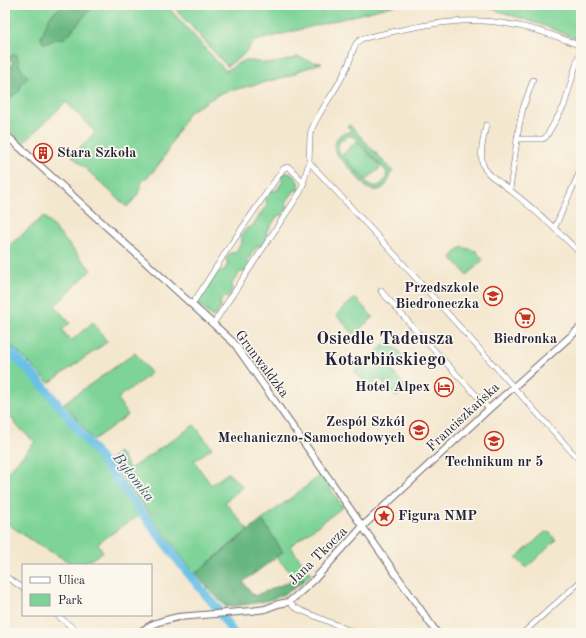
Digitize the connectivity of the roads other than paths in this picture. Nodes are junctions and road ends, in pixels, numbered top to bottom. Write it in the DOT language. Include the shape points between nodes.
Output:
graph roads {
  1 [pos="581,47"];
  2 [pos="533,80"];
  3 [pos="486,125"];
  4 [pos="5,134"];
  5 [pos="517,138"];
  6 [pos="309,162"];
  7 [pos="581,169"];
  8 [pos="304,183"];
  9 [pos="510,190"];
  10 [pos="555,227"];
  11 [pos="581,254"];
  12 [pos="381,291"];
  13 [pos="192,304"];
  14 [pos="213,324"];
  15 [pos="581,327"];
  16 [pos="514,387"];
  17 [pos="490,410"];
  18 [pos="581,462"];
  19 [pos="363,527"];
  20 [pos="5,576"];
  21 [pos="581,581"];
  22 [pos="22,587"];
  23 [pos="289,602"];
  24 [pos="58,616"];
  25 [pos="79,633"];
  26 [pos="138,633"];
  27 [pos="356,633"];
  28 [pos="437,633"];
  29 [pos="523,633"];
  1 -- 5 [label="street" via="564,106 546,137"];
  1 -- 6 [label="street" via="553,35 528,29 467,21 432,24 364,38 354,46 350,62 311,131"];
  2 -- 5 [label="street"];
  3 -- 9 [label="street" via="482,148 483,166 491,176"];
  4 -- 13 [label="street, Grunwaldzka"];
  5 -- 9 [label="street"];
  6 -- 8 [label="street"];
  6 -- 16 [label="street"];
  7 -- 10 [label="street"];
  8 -- 13 [label="street" via="289,167 283,169"];
  8 -- 14 [label="street" via="302,191"];
  9 -- 10 [label="street"];
  10 -- 11 [label="street"];
  12 -- 17 [label="street"];
  13 -- 14 [label="street, Grunwaldzka"];
  14 -- 19 [label="street, Grunwaldzka" via="241,353"];
  15 -- 16 [label="street, Franciszkańska"];
  16 -- 17 [label="street, Franciszkańska"];
  16 -- 18 [label="street"];
  17 -- 19 [label="street, Franciszkańska"];
  19 -- 23 [label="street, Jana Tkocza" via="313,581"];
  19 -- 28 [label="street, Grunwaldzka"];
  20 -- 22 [label="street"];
  21 -- 29 [label="street"];
  23 -- 26 [label="street" via="251,611 170,618"];
  23 -- 27 [label="street" via="295,608"];
  24 -- 25 [label="street"];
}
